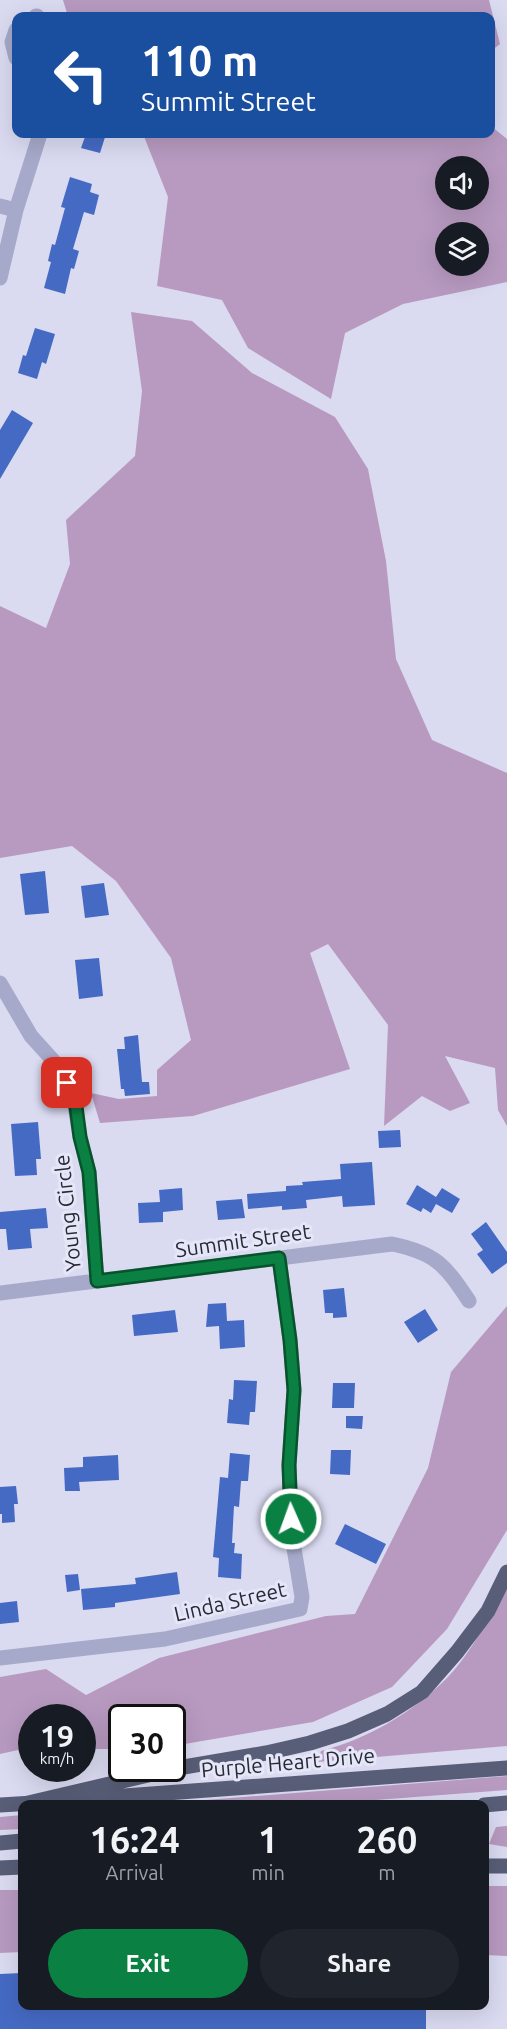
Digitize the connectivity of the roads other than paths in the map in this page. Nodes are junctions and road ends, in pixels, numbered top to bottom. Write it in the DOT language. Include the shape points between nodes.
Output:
graph roads {
  1 [pos="39,138"];
  2 [pos="0,206"];
  3 [pos="16,210"];
  4 [pos="0,278"];
  5 [pos="0,983"];
  6 [pos="279,1258"];
  7 [pos="97,1281"];
  8 [pos="0,1293"];
  9 [pos="469,1301"];
  10 [pos="507,1572"];
  11 [pos="0,1658"];
  12 [pos="507,1768"];
  13 [pos="41,1800"];
  14 [pos="78,1800"];
  15 [pos="507,1803"];
  16 [pos="18,1804"];
  17 [pos="0,1805"];
  18 [pos="489,1805"];
  19 [pos="18,1841"];
  20 [pos="0,1843"];
  21 [pos="489,1866"];
  22 [pos="507,1866"];
  23 [pos="18,1867"];
  24 [pos="0,1868"];
  1 -- 3 [label="street"];
  2 -- 3 [label="street"];
  3 -- 4 [label="street"];
  5 -- 7 [label="street, Young Circle" via="31,1036 59,1066 75,1099 89,1172"];
  6 -- 7 [label="street, Summit Street"];
  6 -- 9 [label="street, Summit Street" via="392,1244 415,1249 435,1259 450,1273"];
  6 -- 11 [label="street, Linda Street" via="292,1370 289,1465 300,1609 165,1639"];
  7 -- 8 [label="street, Summit Street"];
  10 -- 13 [label="main road" via="488,1611 457,1652 422,1692 387,1714 310,1743"];
  12 -- 14 [label="main road, Purple Heart Drive"];
  15 -- 18 [label="main road"];
  16 -- 17 [label="main road, Purple Heart Drive"];
  19 -- 20 [label="main road"];
  21 -- 22 [label="main road"];
  23 -- 24 [label="main road"];
}
